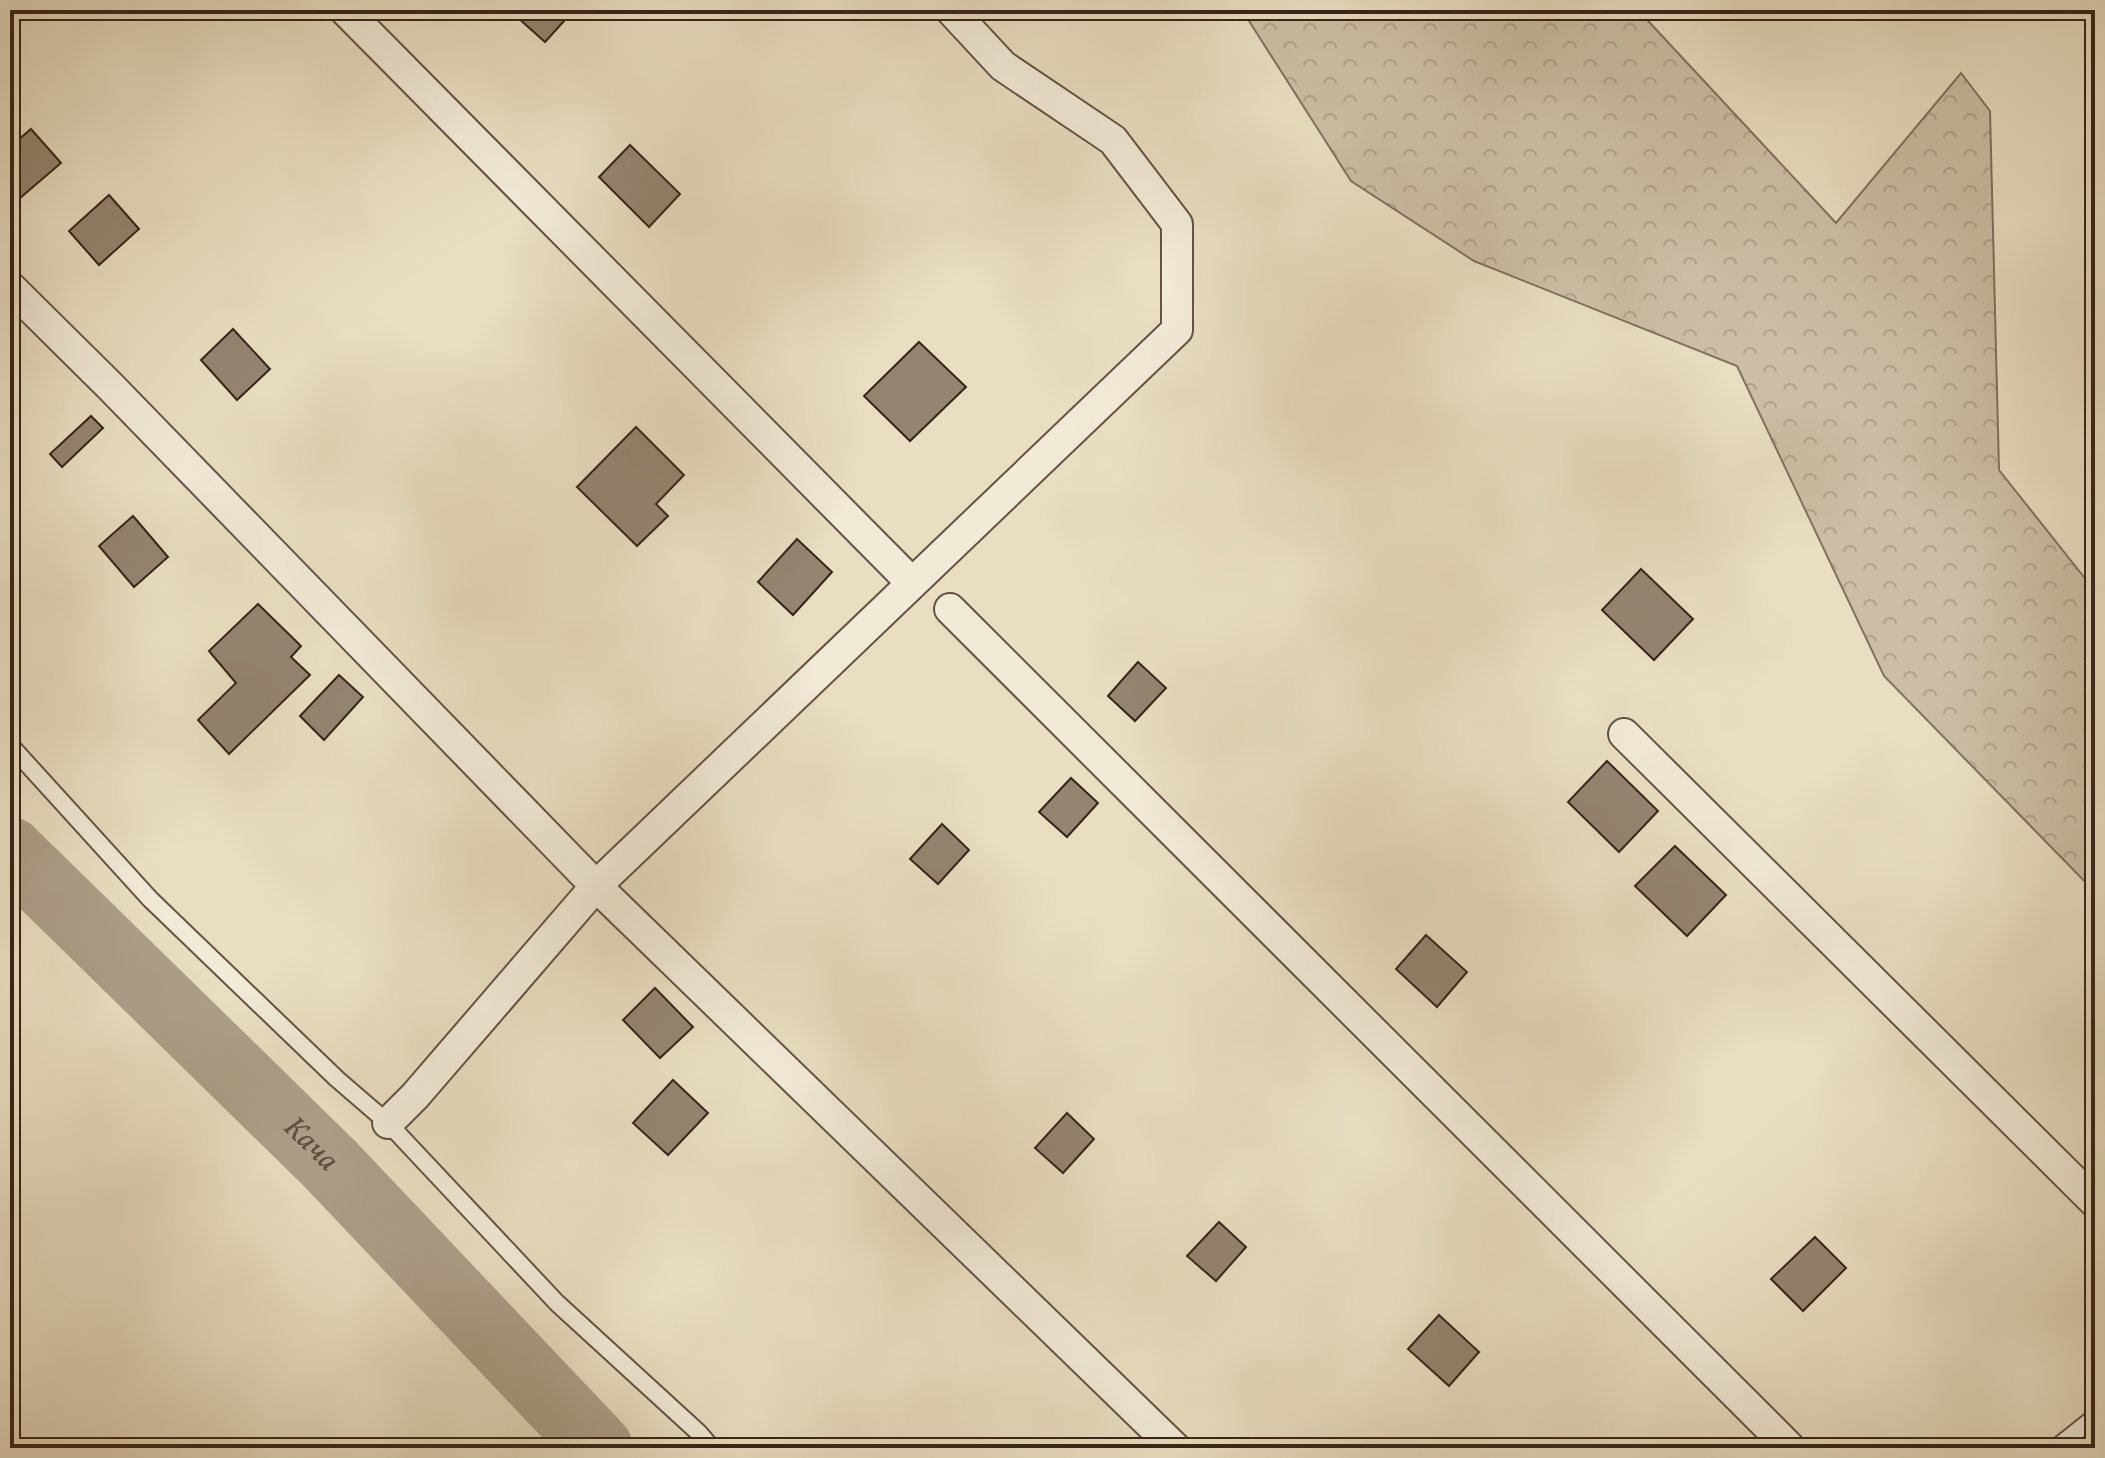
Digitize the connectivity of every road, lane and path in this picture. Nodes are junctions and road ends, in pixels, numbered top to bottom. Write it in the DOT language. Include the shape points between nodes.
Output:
graph roads {
  1 [pos="345,10"];
  2 [pos="951,10"];
  3 [pos="10,287"];
  4 [pos="912,583"];
  5 [pos="950,609"];
  6 [pos="1624,734"];
  7 [pos="10,745"];
  8 [pos="596,886"];
  9 [pos="388,1123"];
  10 [pos="2095,1202"];
  11 [pos="2095,1417"];
  12 [pos="712,1448"];
  13 [pos="1175,1448"];
  14 [pos="1790,1448"];
  15 [pos="2056,1448"];
  1 -- 4 [label="street"];
  2 -- 4 [label="street" via="1003,66 1113,140 1177,224 1177,330"];
  3 -- 8 [label="street"];
  4 -- 8 [label="street"];
  5 -- 14 [label="street"];
  6 -- 10 [label="street"];
  7 -- 9 [label="lane" via="150,899"];
  8 -- 9 [label="street"];
  8 -- 13 [label="street"];
  9 -- 12 [label="lane" via="557,1303"];
  11 -- 15 [label="lane"];
}
